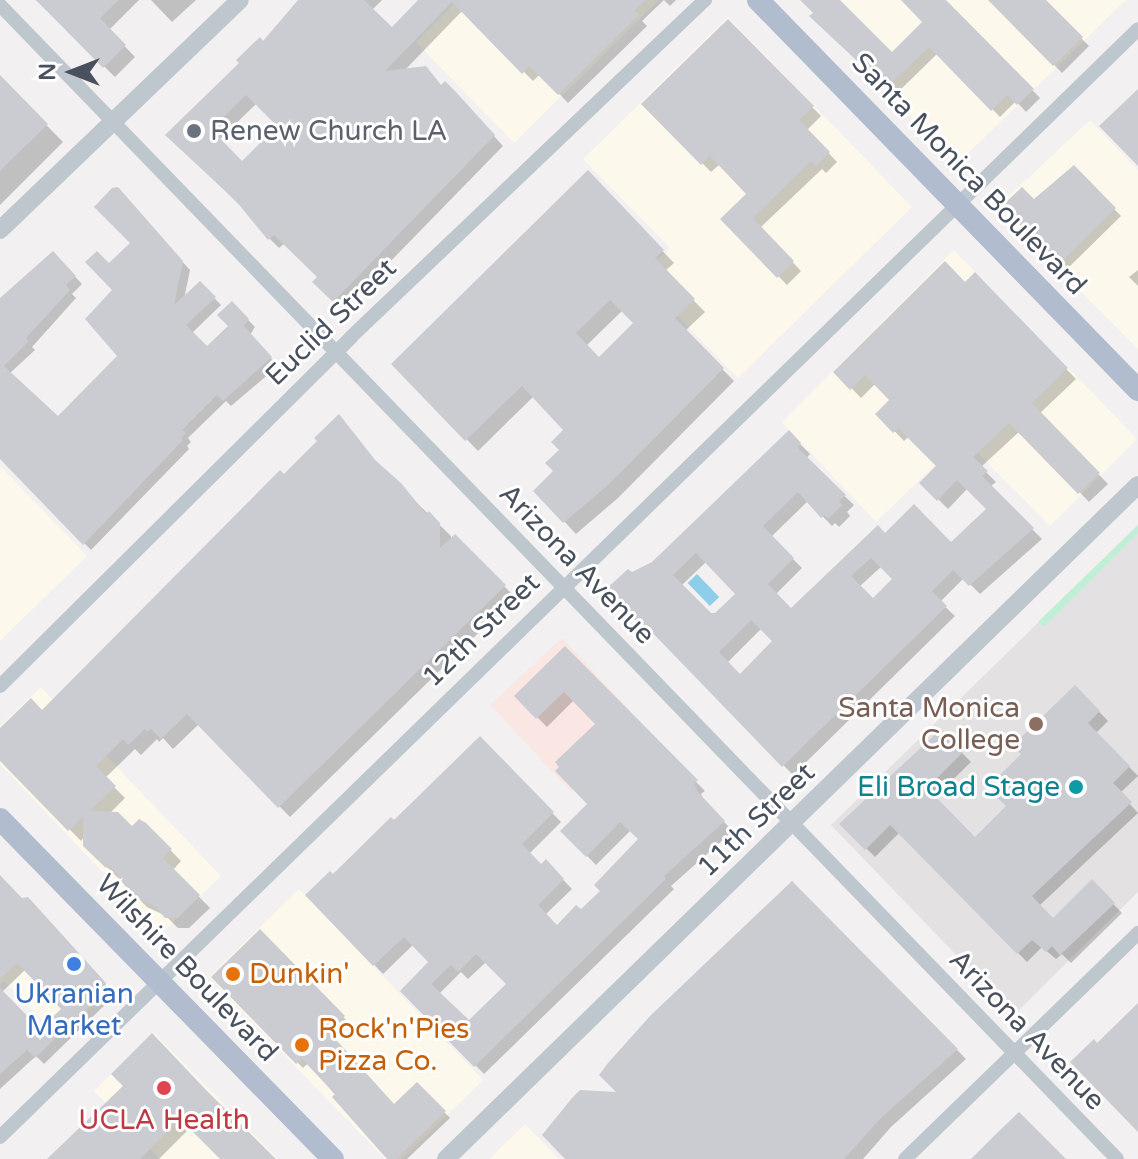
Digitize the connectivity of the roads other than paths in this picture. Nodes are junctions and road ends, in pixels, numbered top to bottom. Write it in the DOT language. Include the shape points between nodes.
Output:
graph roads {
  1 [pos="240,0"];
  2 [pos="705,0"];
  3 [pos="758,0"];
  4 [pos="0,5"];
  5 [pos="1138,29"];
  6 [pos="111,122"];
  7 [pos="960,205"];
  8 [pos="0,230"];
  9 [pos="336,352"];
  10 [pos="1138,390"];
  11 [pos="1138,485"];
  12 [pos="563,587"];
  13 [pos="0,686"];
  14 [pos="0,819"];
  15 [pos="792,824"];
  16 [pos="1138,933"];
  17 [pos="159,981"];
  18 [pos="1014,1053"];
  19 [pos="0,1137"];
  20 [pos="333,1159"];
  21 [pos="446,1159"];
  22 [pos="905,1159"];
  23 [pos="1117,1159"];
  1 -- 6 [label="street"];
  2 -- 9 [label="street, Euclid Street"];
  3 -- 7 [label="main road, Santa Monica Boulevard"];
  4 -- 6 [label="street, Arizona Avenue"];
  5 -- 7 [label="street, 12th Street"];
  6 -- 8 [label="street"];
  6 -- 9 [label="street, Arizona Avenue"];
  7 -- 10 [label="main road, Santa Monica Boulevard"];
  7 -- 12 [label="street, 12th Street"];
  9 -- 12 [label="street, Arizona Avenue"];
  9 -- 13 [label="street, Euclid Street"];
  11 -- 15 [label="street, 11th Street"];
  12 -- 15 [label="street, Arizona Avenue"];
  12 -- 17 [label="street, 12th Street"];
  14 -- 17 [label="main road, Wilshire Boulevard"];
  15 -- 18 [label="street, Arizona Avenue"];
  15 -- 21 [label="street, 11th Street"];
  16 -- 18 [label="street"];
  17 -- 19 [label="street, 12th Street"];
  17 -- 20 [label="main road, Wilshire Boulevard"];
  18 -- 22 [label="street"];
  18 -- 23 [label="street, Arizona Avenue"];
}
